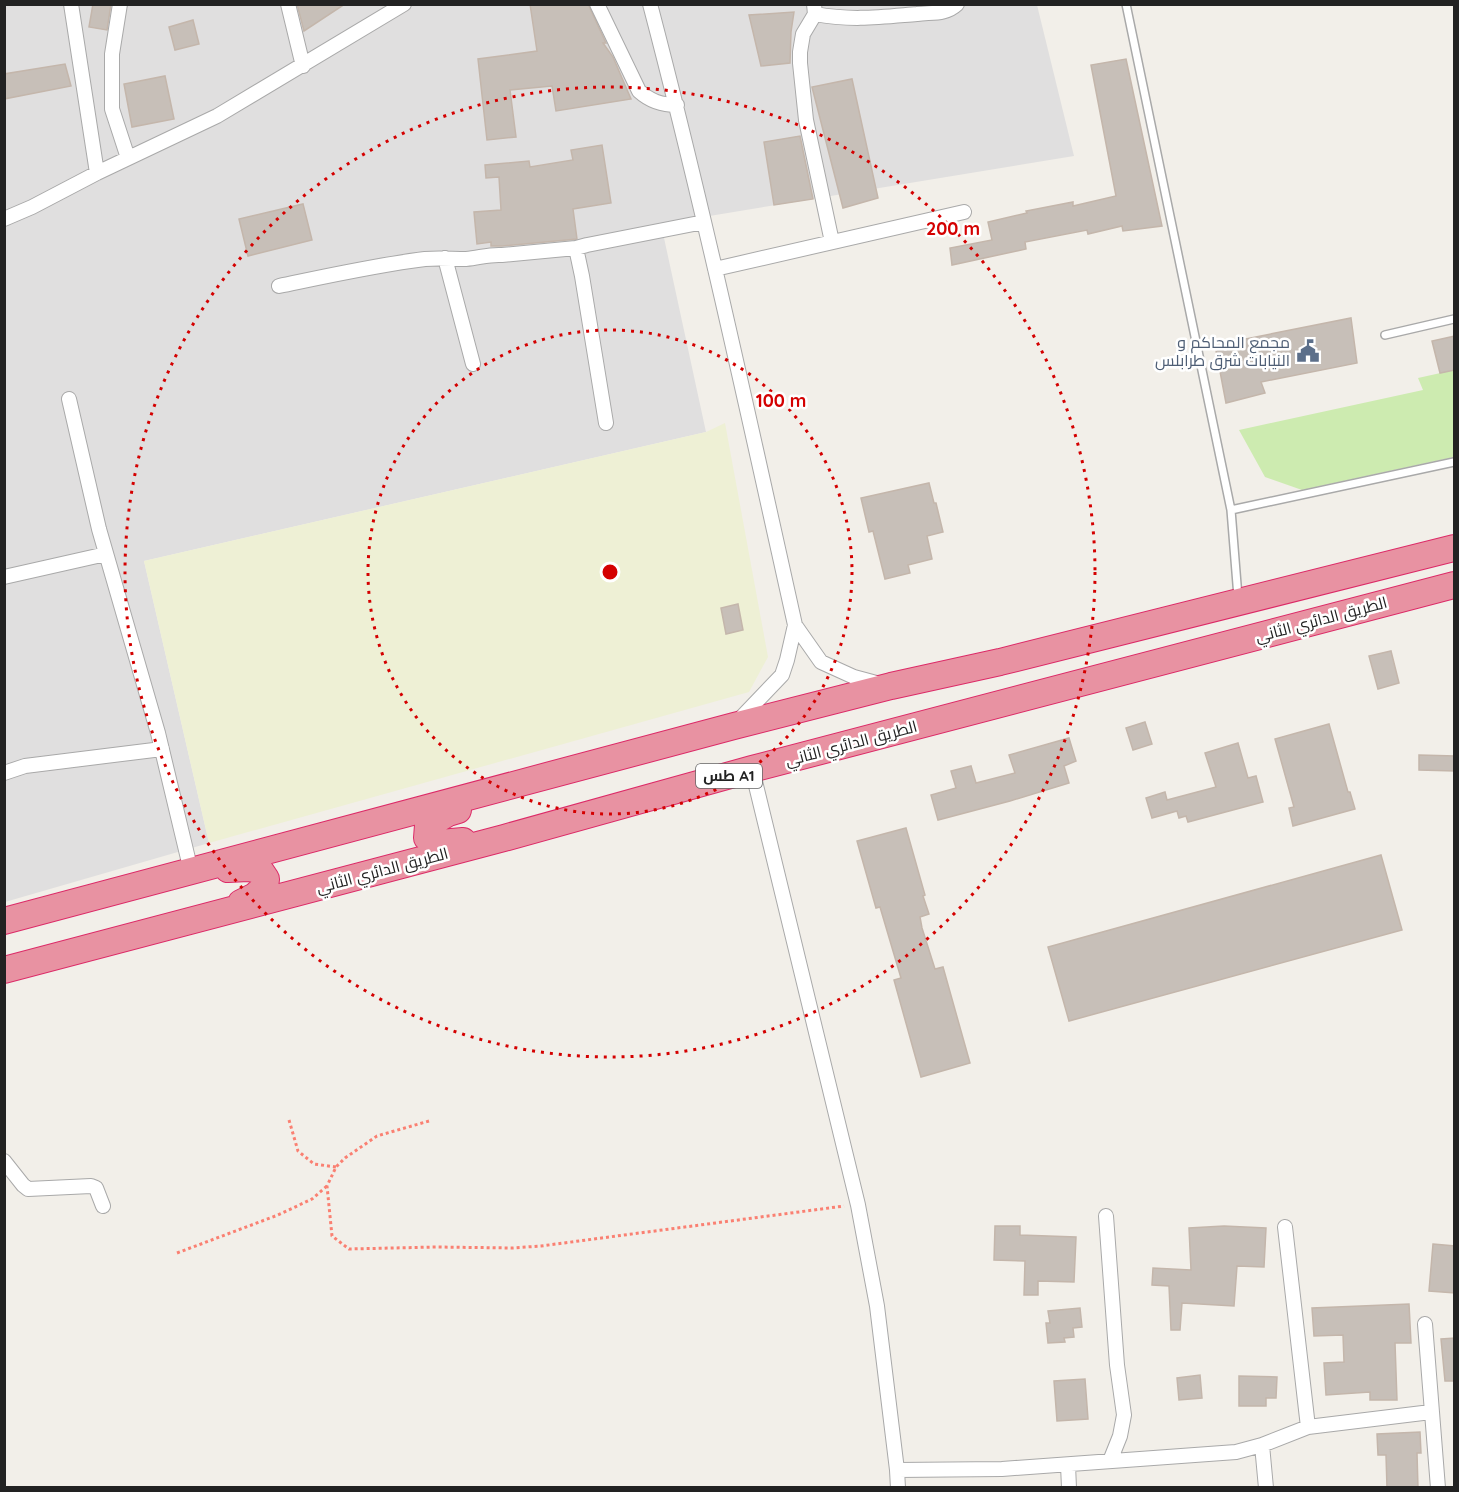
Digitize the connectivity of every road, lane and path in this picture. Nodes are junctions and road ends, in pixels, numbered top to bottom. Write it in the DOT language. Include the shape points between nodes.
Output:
graph roads {
  1 [pos="71,4"];
  2 [pos="120,4"];
  3 [pos="288,4"];
  4 [pos="404,4"];
  5 [pos="597,4"];
  6 [pos="651,4"];
  7 [pos="957,4"];
  8 [pos="1126,4"];
  9 [pos="815,9"];
  10 [pos="303,66"];
  11 [pos="677,105"];
  12 [pos="128,158"];
  13 [pos="97,173"];
  14 [pos="964,212"];
  15 [pos="4,219"];
  16 [pos="704,222"];
  17 [pos="832,242"];
  18 [pos="576,248"];
  19 [pos="445,258"];
  20 [pos="715,268"];
  21 [pos="279,286"];
  22 [pos="1455,319"];
  23 [pos="1385,335"];
  24 [pos="473,364"];
  25 [pos="69,399"];
  26 [pos="606,423"];
  27 [pos="1455,462"];
  28 [pos="1231,510"];
  29 [pos="1455,548"];
  30 [pos="106,554"];
  31 [pos="4,577"];
  32 [pos="1455,585"];
  33 [pos="1238,603"];
  34 [pos="795,625"];
  35 [pos="891,686"];
  36 [pos="734,726"];
  37 [pos="162,749"];
  38 [pos="752,769"];
  39 [pos="4,773"];
  40 [pos="504,838"];
  41 [pos="191,871"];
  42 [pos="222,912"];
  43 [pos="4,921"];
  44 [pos="4,970"];
  45 [pos="289,1120"];
  46 [pos="429,1120"];
  47 [pos="4,1161"];
  48 [pos="336,1167"];
  49 [pos="327,1186"];
  50 [pos="858,1205"];
  51 [pos="102,1206"];
  52 [pos="1106,1216"];
  53 [pos="1285,1227"];
  54 [pos="177,1253"];
  55 [pos="1425,1324"];
  56 [pos="1431,1412"];
  57 [pos="1308,1427"];
  58 [pos="1262,1445"];
  59 [pos="1110,1461"];
  60 [pos="1068,1465"];
  61 [pos="897,1470"];
  62 [pos="897,1488"];
  63 [pos="1069,1488"];
  64 [pos="1266,1488"];
  65 [pos="1438,1488"];
  1 -- 13 [label="street"];
  2 -- 12 [label="street" via="112,54 112,109"];
  3 -- 10 [label="street"];
  4 -- 10 [label="street"];
  5 -- 11 [label="street" via="639,91 657,103"];
  6 -- 11 [label="street"];
  7 -- 9 [label="street" via="939,13 871,19 836,18"];
  8 -- 28 [label="lane"];
  9 -- 17 [label="street" via="803,34 800,63 806,120"];
  10 -- 12 [label="street" via="217,117"];
  11 -- 16 [label="street"];
  12 -- 13 [label="street"];
  13 -- 15 [label="street"];
  14 -- 17 [label="street"];
  16 -- 18 [label="street"];
  16 -- 20 [label="street"];
  17 -- 20 [label="street"];
  18 -- 19 [label="street"];
  18 -- 26 [label="street"];
  19 -- 21 [label="street"];
  19 -- 24 [label="street"];
  20 -- 34 [label="street"];
  22 -- 23 [label="lane"];
  25 -- 30 [label="street"];
  27 -- 28 [label="lane"];
  28 -- 33 [label="lane"];
  29 -- 33 [label="highway"];
  30 -- 31 [label="street"];
  30 -- 37 [label="street"];
  32 -- 38 [label="highway, الطريق الدائري الثاني / طس A1"];
  33 -- 35 [label="highway"];
  34 -- 35 [label="street" via="821,662 854,677"];
  34 -- 36 [label="street" via="782,675"];
  35 -- 36 [label="highway"];
  36 -- 40 [label="highway" via="448,813 428,825 428,838 441,843"];
  36 -- 41 [label="highway"];
  37 -- 39 [label="street" via="25,766"];
  37 -- 41 [label="street"];
  38 -- 40 [label="highway, الطريق الدائري الثاني / طس A1"];
  38 -- 50 [label="street"];
  40 -- 42 [label="highway, الطريق الدائري الثاني / طس A1"];
  41 -- 42 [label="highway" via="260,870 266,887"];
  41 -- 43 [label="highway"];
  42 -- 44 [label="highway, الطريق الدائري الثاني / طس A1"];
  45 -- 48 [label="path" via="298,1150 314,1164"];
  46 -- 48 [label="path" via="377,1136"];
  47 -- 51 [label="street" via="28,1189 91,1186 96,1188"];
  48 -- 49 [label="path"];
  49 -- 50 [label="path" via="332,1236 349,1249 541,1246"];
  49 -- 54 [label="path" via="312,1199 278,1215"];
  50 -- 61 [label="street" via="877,1306"];
  52 -- 59 [label="street" via="1124,1415"];
  53 -- 57 [label="street"];
  55 -- 56 [label="street"];
  56 -- 57 [label="street"];
  56 -- 65 [label="street"];
  57 -- 58 [label="street"];
  58 -- 59 [label="street" via="1236,1452"];
  58 -- 64 [label="street"];
  59 -- 60 [label="street"];
  60 -- 61 [label="street"];
  60 -- 63 [label="street"];
  61 -- 62 [label="street"];
}
